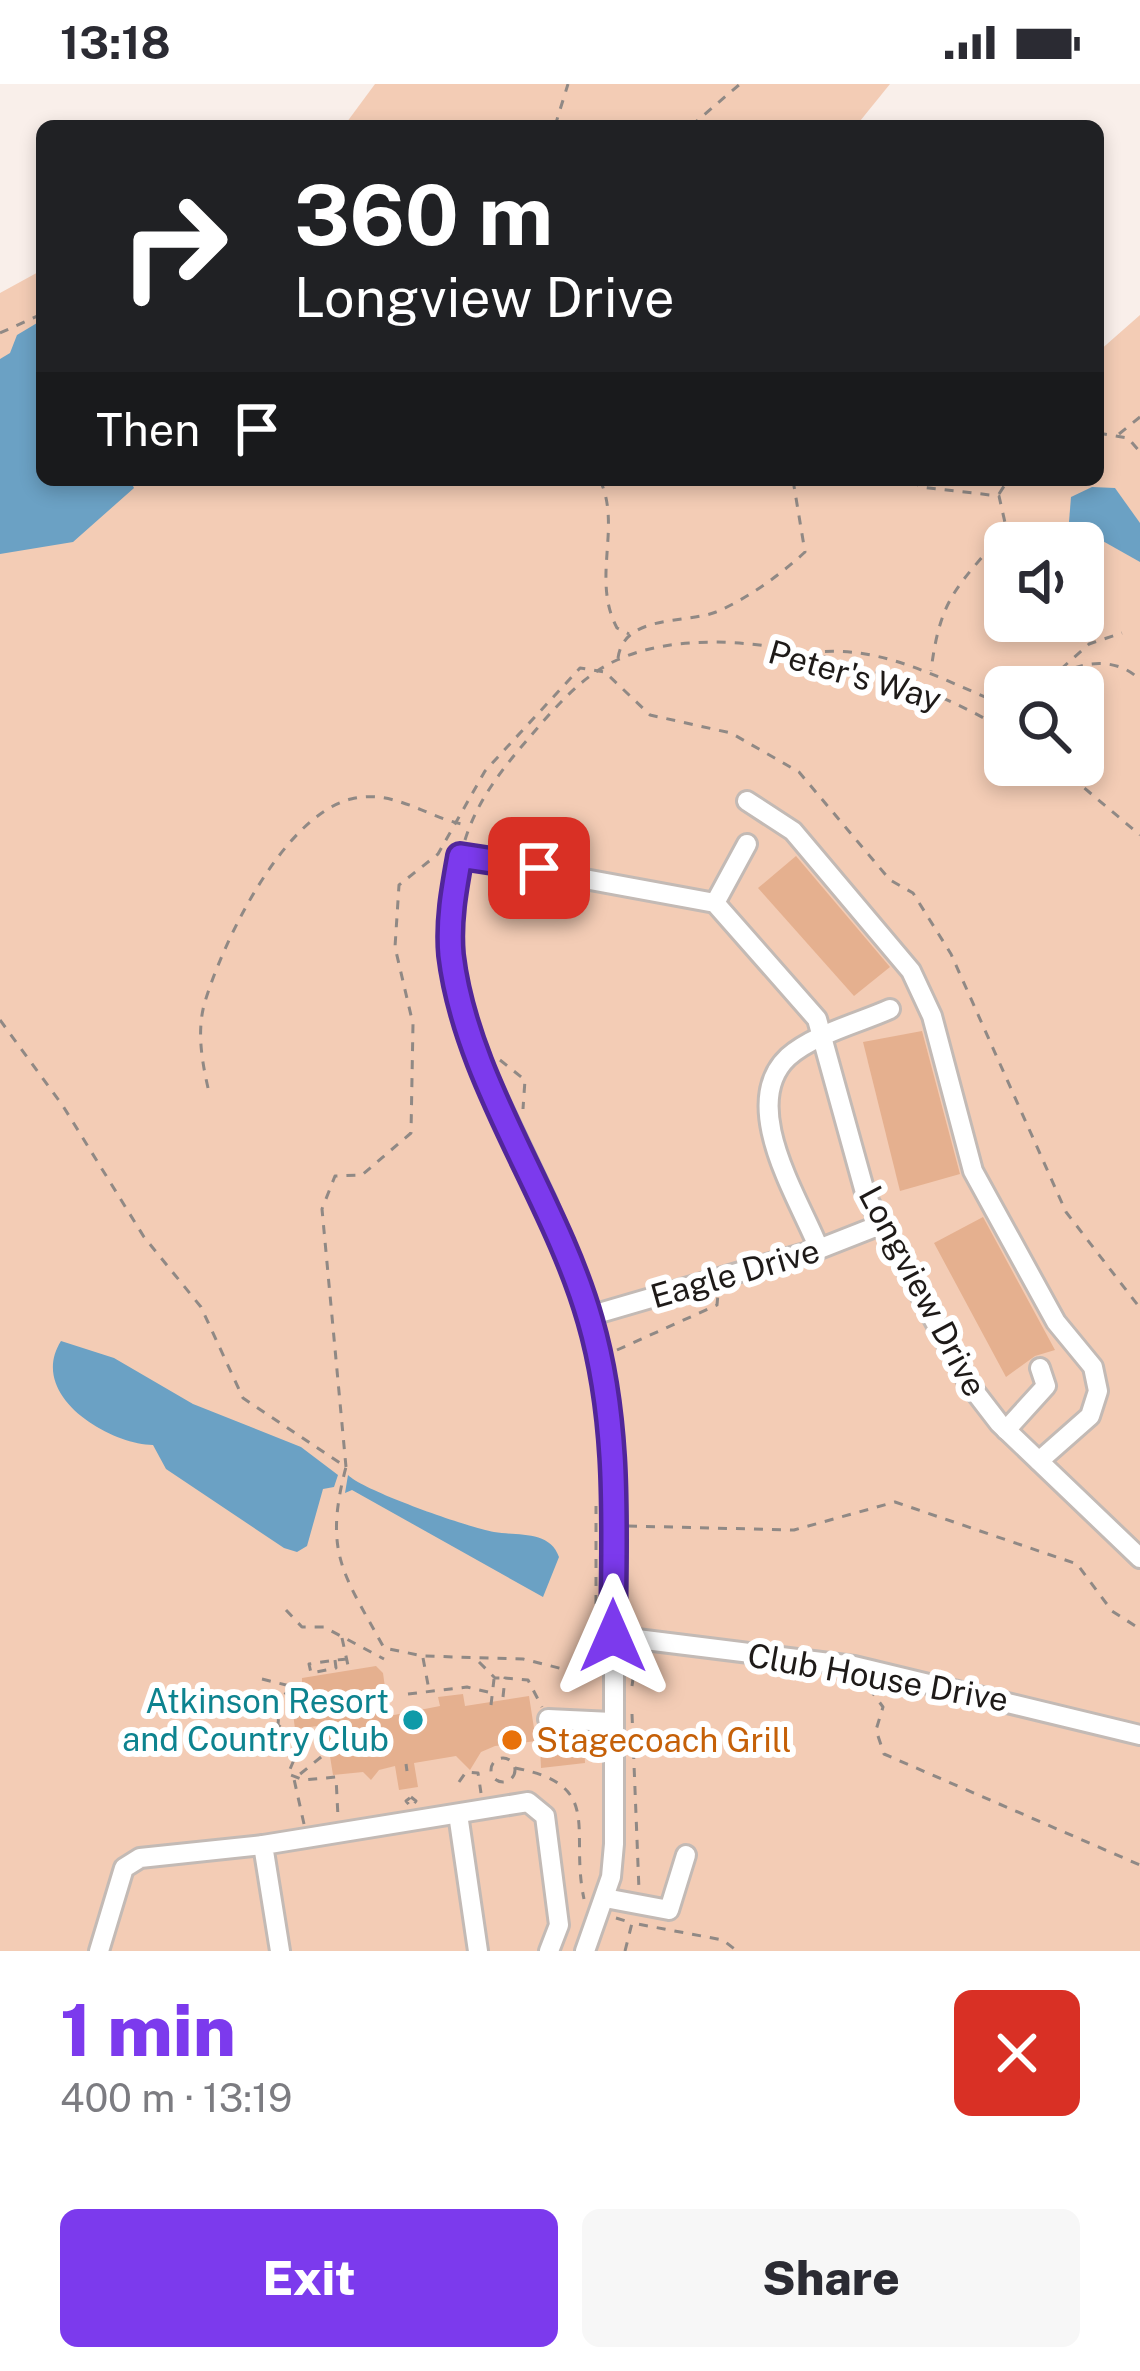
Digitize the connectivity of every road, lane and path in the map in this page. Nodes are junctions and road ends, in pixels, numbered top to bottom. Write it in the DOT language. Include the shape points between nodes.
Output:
graph roads {
  1 [pos="568,84"];
  2 [pos="740,84"];
  3 [pos="557,120"];
  4 [pos="699,120"];
  5 [pos="36,317"];
  6 [pos="0,333"];
  7 [pos="1140,417"];
  8 [pos="1104,433"];
  9 [pos="1119,434"];
  10 [pos="1140,452"];
  11 [pos="603,486"];
  12 [pos="794,486"];
  13 [pos="918,486"];
  14 [pos="1005,486"];
  15 [pos="999,496"];
  16 [pos="1122,633"];
  17 [pos="631,634"];
  18 [pos="800,654"];
  19 [pos="618,659"];
  20 [pos="1064,666"];
  21 [pos="1096,666"];
  22 [pos="599,670"];
  23 [pos="931,671"];
  24 [pos="1140,680"];
  25 [pos="984,695"];
  26 [pos="984,720"];
  27 [pos="1082,786"];
  28 [pos="747,802"];
  29 [pos="456,824"];
  30 [pos="469,826"];
  31 [pos="1140,836"];
  32 [pos="747,844"];
  33 [pos="460,856"];
  34 [pos="715,903"];
  35 [pos="890,1010"];
  36 [pos="0,1020"];
  37 [pos="825,1038"];
  38 [pos="495,1055"];
  39 [pos="208,1088"];
  40 [pos="522,1116"];
  41 [pos="880,1226"];
  42 [pos="819,1249"];
  43 [pos="715,1287"];
  44 [pos="589,1316"];
  45 [pos="609,1352"];
  46 [pos="1040,1368"];
  47 [pos="1006,1430"];
  48 [pos="1039,1461"];
  49 [pos="346,1467"];
  50 [pos="597,1503"];
  51 [pos="627,1526"];
  52 [pos="1140,1558"];
  53 [pos="286,1610"];
  54 [pos="320,1620"];
  55 [pos="324,1627"];
  56 [pos="1140,1629"];
  57 [pos="613,1636"];
  58 [pos="342,1637"];
  59 [pos="359,1647"];
  60 [pos="423,1656"];
  61 [pos="347,1657"];
  62 [pos="660,1657"];
  63 [pos="384,1659"];
  64 [pos="335,1660"];
  65 [pos="478,1660"];
  66 [pos="349,1670"];
  67 [pos="495,1678"];
  68 [pos="505,1678"];
  69 [pos="262,1679"];
  70 [pos="613,1682"];
  71 [pos="862,1685"];
  72 [pos="429,1690"];
  73 [pos="492,1693"];
  74 [pos="408,1694"];
  75 [pos="503,1697"];
  76 [pos="491,1705"];
  77 [pos="632,1712"];
  78 [pos="548,1719"];
  79 [pos="612,1722"];
  80 [pos="1140,1735"];
  81 [pos="326,1753"];
  82 [pos="515,1768"];
  83 [pos="294,1779"];
  84 [pos="459,1782"];
  85 [pos="482,1801"];
  86 [pos="302,1814"];
  87 [pos="458,1814"];
  88 [pos="338,1825"];
  89 [pos="263,1845"];
  90 [pos="686,1855"];
  91 [pos="1140,1865"];
  92 [pos="639,1904"];
  93 [pos="603,1905"];
  94 [pos="635,1924"];
  95 [pos="99,1951"];
  96 [pos="280,1951"];
  97 [pos="478,1951"];
  98 [pos="549,1951"];
  99 [pos="586,1951"];
  100 [pos="625,1951"];
  101 [pos="737,1951"];
  1 -- 3 [label="path"];
  2 -- 4 [label="path"];
  5 -- 6 [label="path"];
  7 -- 9 [label="path"];
  8 -- 9 [label="path"];
  9 -- 10 [label="path"];
  11 -- 17 [label="path" via="605,594 617,628"];
  12 -- 17 [label="path" via="807,544 796,561 714,613"];
  13 -- 15 [label="path"];
  14 -- 15 [label="path"];
  15 -- 23 [label="path" via="1006,527 953,588 938,619"];
  16 -- 20 [label="path" via="1089,644"];
  17 -- 19 [label="path"];
  18 -- 19 [label="path, Peter's Way" via="684,642"];
  18 -- 23 [label="path" via="860,649"];
  18 -- 26 [label="path, Peter's Way" via="924,692"];
  19 -- 22 [label="path, Peter's Way"];
  21 -- 24 [label="path" via="1128,667"];
  22 -- 29 [label="path" via="580,668 560,686 485,771"];
  22 -- 30 [label="path, Peter's Way" via="504,767"];
  23 -- 25 [label="path"];
  27 -- 31 [label="path"];
  28 -- 48 [label="street" via="793,831 911,971 932,1016 973,1172 1065,1338 1093,1367 1090,1416"];
  29 -- 30 [label="path"];
  29 -- 39 [label="path" via="380,796 350,799 301,832 240,920 204,1006"];
  29 -- 49 [label="path" via="428,866 397,893 399,980 413,1024 412,1133 362,1175 335,1176 322,1209"];
  30 -- 33 [label="path, Peter's Way"];
  32 -- 34 [label="street"];
  33 -- 34 [label="street"];
  33 -- 44 [label="street" via="451,950 467,1027"];
  34 -- 37 [label="street, Longview Drive"];
  35 -- 37 [label="street"];
  36 -- 49 [label="path" via="145,1237 202,1307 243,1398"];
  37 -- 41 [label="street, Longview Drive"];
  37 -- 42 [label="street" via="778,1070 770,1135"];
  38 -- 40 [label="path" via="525,1080"];
  41 -- 42 [label="street, Eagle Drive"];
  41 -- 47 [label="street, Longview Drive" via="969,1384"];
  42 -- 44 [label="street, Eagle Drive"];
  43 -- 45 [label="path" via="717,1305"];
  44 -- 57 [label="street" via="612,1432"];
  46 -- 47 [label="street" via="1046,1386"];
  47 -- 48 [label="street, Longview Drive"];
  48 -- 52 [label="street, Longview Drive"];
  49 -- 60 [label="path" via="334,1520 340,1564 384,1648"];
  50 -- 70 [label="path" via="592,1527"];
  51 -- 56 [label="path" via="794,1530 895,1502 1077,1564 1112,1611"];
  53 -- 55 [label="path" via="302,1627"];
  54 -- 55 [label="path"];
  55 -- 58 [label="path"];
  57 -- 70 [label="street"];
  57 -- 80 [label="street, Club House Drive" via="854,1666"];
  58 -- 59 [label="path"];
  58 -- 61 [label="path"];
  59 -- 61 [label="path"];
  59 -- 63 [label="path"];
  60 -- 65 [label="path"];
  60 -- 72 [label="path"];
  61 -- 64 [label="path"];
  61 -- 66 [label="path"];
  62 -- 70 [label="path"];
  65 -- 67 [label="path"];
  65 -- 70 [label="path" via="523,1658"];
  67 -- 68 [label="path"];
  67 -- 73 [label="path"];
  68 -- 75 [label="path"];
  68 -- 78 [label="path" via="528,1680"];
  69 -- 83 [label="path" via="294,1687 282,1693 278,1724 301,1743 288,1769"];
  70 -- 79 [label="street"];
  71 -- 91 [label="path" via="877,1692 883,1707 876,1730 884,1754"];
  72 -- 73 [label="path"];
  72 -- 74 [label="path"];
  73 -- 76 [label="path"];
  77 -- 92 [label="path"];
  78 -- 79 [label="street"];
  79 -- 93 [label="street" via="614,1844"];
  81 -- 83 [label="path"];
  82 -- 82 [label="path" via="502,1758 491,1772 506,1782"];
  82 -- 93 [label="path" via="569,1788 584,1901"];
  83 -- 86 [label="path"];
  83 -- 88 [label="path" via="336,1778"];
  84 -- 85 [label="path" via="466,1772 478,1773"];
  87 -- 89 [label="street"];
  87 -- 97 [label="street"];
  87 -- 98 [label="street" via="529,1802 544,1816 559,1925"];
  89 -- 95 [label="street" via="140,1858 124,1868"];
  89 -- 96 [label="street"];
  90 -- 92 [label="street" via="670,1910"];
  92 -- 93 [label="street"];
  92 -- 94 [label="street"];
  93 -- 94 [label="path"];
  93 -- 99 [label="street"];
  94 -- 100 [label="path"];
  94 -- 101 [label="path" via="723,1940"];
}
